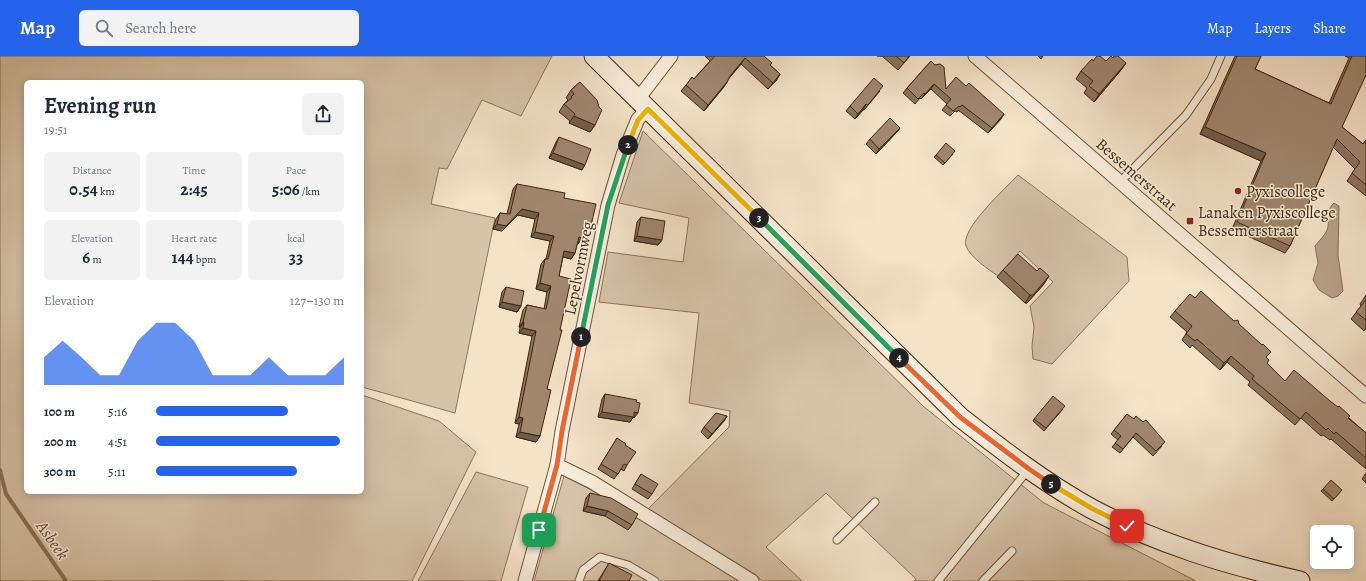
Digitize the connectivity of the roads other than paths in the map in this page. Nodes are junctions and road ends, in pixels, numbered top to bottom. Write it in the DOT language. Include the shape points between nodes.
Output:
graph roads {
  1 [pos="594,56"];
  2 [pos="671,56"];
  3 [pos="976,56"];
  4 [pos="1222,56"];
  5 [pos="643,104"];
  6 [pos="1120,182"];
  7 [pos="1366,396"];
  8 [pos="557,465"];
  9 [pos="1029,469"];
  10 [pos="875,502"];
  11 [pos="837,540"];
  12 [pos="1012,551"];
  13 [pos="524,581"];
  14 [pos="579,581"];
  15 [pos="655,581"];
  16 [pos="752,581"];
  17 [pos="938,581"];
  18 [pos="983,581"];
  19 [pos="1300,581"];
  1 -- 5 [label="main road"];
  2 -- 5 [label="street, Lepelvormweg"];
  3 -- 6 [label="street, Bessemerstraat"];
  4 -- 6 [label="lane" via="1211,79 1186,115"];
  5 -- 8 [label="street, Lepelvormweg" via="608,205"];
  5 -- 9 [label="main road" via="960,417"];
  6 -- 7 [label="street, Bessemerstraat"];
  8 -- 13 [label="street, Lepelvormweg"];
  8 -- 16 [label="street" via="592,482"];
  9 -- 17 [label="lane"];
  9 -- 19 [label="main road" via="1091,508 1177,547 1258,572"];
  10 -- 11 [label="lane"];
  12 -- 18 [label="lane"];
  14 -- 15 [label="lane" via="583,570 600,557 628,565"];
}
